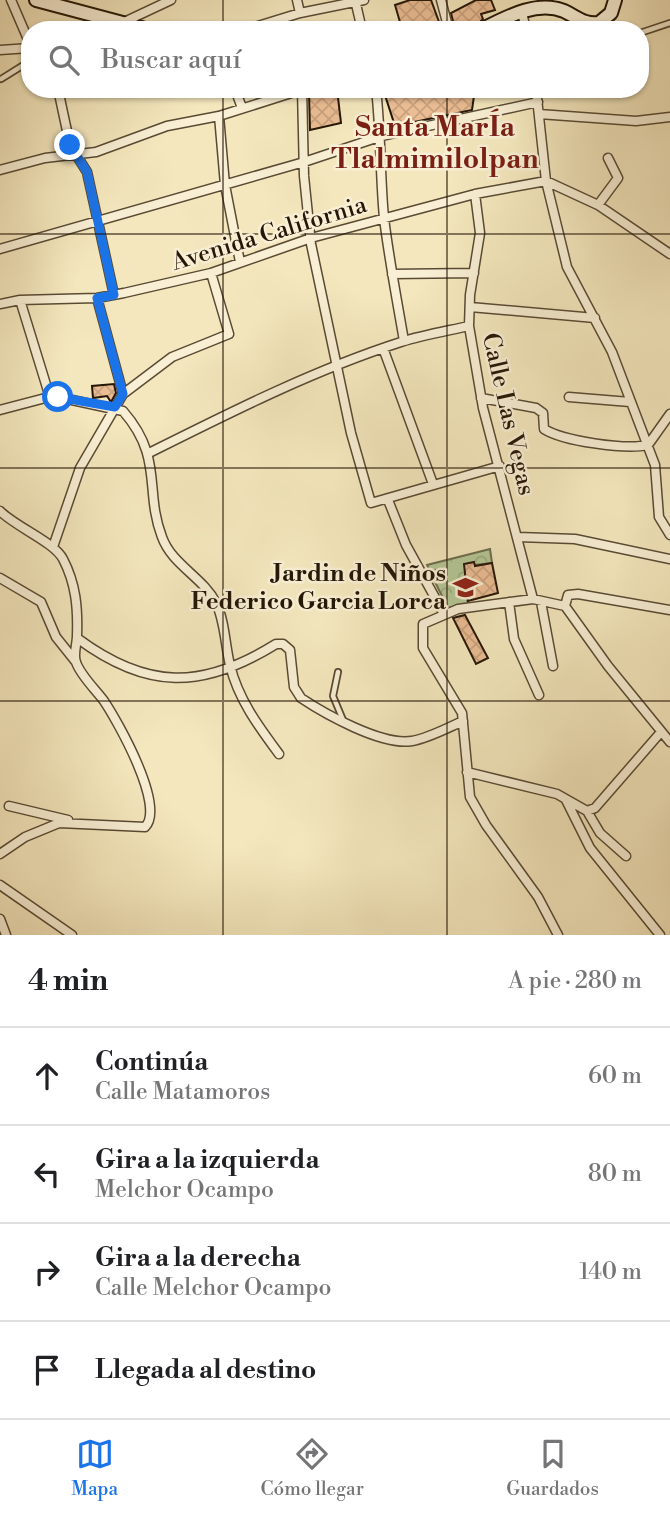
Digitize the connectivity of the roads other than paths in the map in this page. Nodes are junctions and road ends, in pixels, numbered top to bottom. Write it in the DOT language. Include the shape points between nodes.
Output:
graph roads {
  1 [pos="11,0"];
  2 [pos="36,0"];
  3 [pos="171,0"];
  4 [pos="298,0"];
  5 [pos="441,0"];
  6 [pos="615,0"];
  7 [pos="360,2"];
  8 [pos="522,12"];
  9 [pos="300,13"];
  10 [pos="115,21"];
  11 [pos="126,21"];
  12 [pos="274,21"];
  13 [pos="361,21"];
  14 [pos="447,21"];
  15 [pos="502,21"];
  16 [pos="524,21"];
  17 [pos="579,21"];
  18 [pos="602,21"];
  19 [pos="670,23"];
  20 [pos="21,24"];
  21 [pos="649,30"];
  22 [pos="21,47"];
  23 [pos="0,50"];
  24 [pos="21,67"];
  25 [pos="1,79"];
  26 [pos="60,98"];
  27 [pos="238,98"];
  28 [pos="274,98"];
  29 [pos="303,98"];
  30 [pos="377,98"];
  31 [pos="537,98"];
  32 [pos="538,102"];
  33 [pos="242,108"];
  34 [pos="539,114"];
  35 [pos="219,116"];
  36 [pos="670,117"];
  37 [pos="382,136"];
  38 [pos="77,155"];
  39 [pos="608,158"];
  40 [pos="304,162"];
  41 [pos="0,170"];
  42 [pos="546,181"];
  43 [pos="225,185"];
  44 [pos="475,194"];
  45 [pos="598,205"];
  46 [pos="384,218"];
  47 [pos="98,223"];
  48 [pos="310,239"];
  49 [pos="0,249"];
  50 [pos="670,254"];
  51 [pos="240,262"];
  52 [pos="474,272"];
  53 [pos="211,273"];
  54 [pos="392,274"];
  55 [pos="114,295"];
  56 [pos="97,298"];
  57 [pos="20,300"];
  58 [pos="0,304"];
  59 [pos="470,307"];
  60 [pos="595,318"];
  61 [pos="469,326"];
  62 [pos="404,341"];
  63 [pos="383,348"];
  64 [pos="338,366"];
  65 [pos="123,394"];
  66 [pos="53,396"];
  67 [pos="569,397"];
  68 [pos="481,398"];
  69 [pos="630,402"];
  70 [pos="115,407"];
  71 [pos="0,410"];
  72 [pos="670,414"];
  73 [pos="648,445"];
  74 [pos="149,453"];
  75 [pos="500,466"];
  76 [pos="433,484"];
  77 [pos="388,500"];
  78 [pos="0,511"];
  79 [pos="670,535"];
  80 [pos="518,537"];
  81 [pos="53,547"];
  82 [pos="670,559"];
  83 [pos="0,578"];
  84 [pos="537,601"];
  85 [pos="509,602"];
  86 [pos="565,606"];
  87 [pos="670,610"];
  88 [pos="444,614"];
  89 [pos="77,638"];
  90 [pos="76,662"];
  91 [pos="553,666"];
  92 [pos="230,667"];
  93 [pos="338,672"];
  94 [pos="539,695"];
  95 [pos="343,720"];
  96 [pos="463,721"];
  97 [pos="661,732"];
  98 [pos="670,742"];
  99 [pos="279,754"];
  100 [pos="467,772"];
  101 [pos="566,800"];
  102 [pos="9,806"];
  103 [pos="587,811"];
  104 [pos="74,822"];
  105 [pos="0,854"];
  106 [pos="626,856"];
  107 [pos="0,885"];
  108 [pos="0,919"];
  109 [pos="6,935"];
  110 [pos="72,935"];
  111 [pos="558,935"];
  112 [pos="660,935"];
  1 -- 20 [label="street"];
  2 -- 10 [label="main road"];
  3 -- 11 [label="street"];
  4 -- 9 [label="street"];
  5 -- 14 [label="street"];
  6 -- 18 [label="main road"];
  7 -- 9 [label="street"];
  7 -- 13 [label="street"];
  8 -- 15 [label="main road"];
  8 -- 16 [label="street"];
  8 -- 17 [label="main road" via="552,7"];
  9 -- 12 [label="street"];
  19 -- 21 [label="lane"];
  22 -- 23 [label="street"];
  24 -- 25 [label="lane"];
  26 -- 38 [label="street"];
  27 -- 33 [label="street"];
  28 -- 33 [label="street"];
  29 -- 40 [label="street"];
  30 -- 37 [label="street"];
  31 -- 32 [label="street"];
  32 -- 34 [label="street"];
  32 -- 37 [label="street"];
  33 -- 35 [label="street"];
  34 -- 36 [label="street" via="636,121"];
  34 -- 42 [label="street"];
  35 -- 38 [label="street" via="167,126"];
  35 -- 43 [label="street"];
  37 -- 40 [label="street"];
  37 -- 46 [label="street"];
  38 -- 41 [label="street"];
  38 -- 47 [label="street" via="87,172"];
  39 -- 45 [label="street" via="618,178"];
  40 -- 43 [label="street"];
  40 -- 48 [label="street"];
  42 -- 44 [label="street, Avenida California"];
  42 -- 45 [label="street"];
  42 -- 60 [label="street" via="567,267"];
  43 -- 47 [label="street"];
  43 -- 51 [label="street"];
  44 -- 46 [label="street, Avenida California"];
  44 -- 52 [label="street, Calle Las Vegas" via="480,233"];
  45 -- 50 [label="street"];
  46 -- 48 [label="street, Avenida California"];
  46 -- 54 [label="street"];
  47 -- 49 [label="street"];
  47 -- 55 [label="street"];
  48 -- 51 [label="street, Avenida California"];
  48 -- 64 [label="street"];
  51 -- 53 [label="street, Avenida California"];
  52 -- 54 [label="street"];
  52 -- 59 [label="street, Calle Las Vegas"];
  53 -- 55 [label="street, Avenida California"];
  53 -- 65 [label="street" via="229,334 172,357"];
  54 -- 62 [label="street"];
  55 -- 56 [label="street, Avenida California"];
  56 -- 57 [label="street, Avenida California"];
  56 -- 65 [label="street"];
  57 -- 58 [label="street, Avenida California"];
  57 -- 66 [label="street" via="44,385"];
  59 -- 60 [label="street"];
  59 -- 61 [label="street, Calle Las Vegas"];
  60 -- 69 [label="street"];
  61 -- 62 [label="street"];
  61 -- 68 [label="street, Calle Las Vegas"];
  62 -- 63 [label="street"];
  63 -- 64 [label="street"];
  63 -- 76 [label="street"];
  64 -- 74 [label="street"];
  64 -- 77 [label="street" via="357,457 373,504"];
  65 -- 70 [label="street"];
  66 -- 70 [label="street"];
  66 -- 71 [label="street"];
  67 -- 69 [label="street"];
  68 -- 73 [label="street" via="536,408 542,413 544,429 557,435"];
  68 -- 75 [label="street, Calle Las Vegas"];
  69 -- 73 [label="street"];
  70 -- 74 [label="street" via="128,416"];
  70 -- 81 [label="street" via="80,468"];
  72 -- 73 [label="street"];
  73 -- 79 [label="street" via="659,479 659,517"];
  74 -- 92 [label="street" via="163,540 216,602"];
  75 -- 76 [label="street"];
  75 -- 80 [label="street, Calle Las Vegas"];
  76 -- 77 [label="street"];
  77 -- 88 [label="street" via="406,545"];
  78 -- 81 [label="street"];
  80 -- 82 [label="street" via="575,539"];
  80 -- 84 [label="street, Calle Las Vegas"];
  81 -- 89 [label="street" via="76,592"];
  83 -- 90 [label="street" via="41,602 56,637"];
  84 -- 85 [label="street"];
  84 -- 86 [label="street"];
  84 -- 91 [label="street, Calle Las Vegas"];
  85 -- 88 [label="street"];
  85 -- 94 [label="street" via="514,639"];
  86 -- 87 [label="street" via="568,595 578,594"];
  86 -- 97 [label="street"];
  88 -- 96 [label="street" via="423,624 421,643 459,706"];
  89 -- 90 [label="street"];
  89 -- 92 [label="street" via="121,667 159,678"];
  90 -- 104 [label="street" via="120,726 148,796 150,818 139,829"];
  92 -- 95 [label="street" via="283,644 290,650 297,693"];
  92 -- 99 [label="street" via="246,706"];
  93 -- 95 [label="lane" via="333,696"];
  95 -- 96 [label="street" via="382,738 407,742"];
  96 -- 100 [label="street"];
  97 -- 98 [label="street"];
  97 -- 103 [label="street" via="595,808"];
  100 -- 101 [label="street"];
  100 -- 111 [label="street" via="467,788 478,814 532,888"];
  101 -- 103 [label="street"];
  101 -- 112 [label="street" via="590,848"];
  102 -- 104 [label="street"];
  103 -- 106 [label="street" via="600,833"];
  104 -- 105 [label="street" via="44,827"];
  107 -- 110 [label="street"];
  108 -- 109 [label="street"];
}
